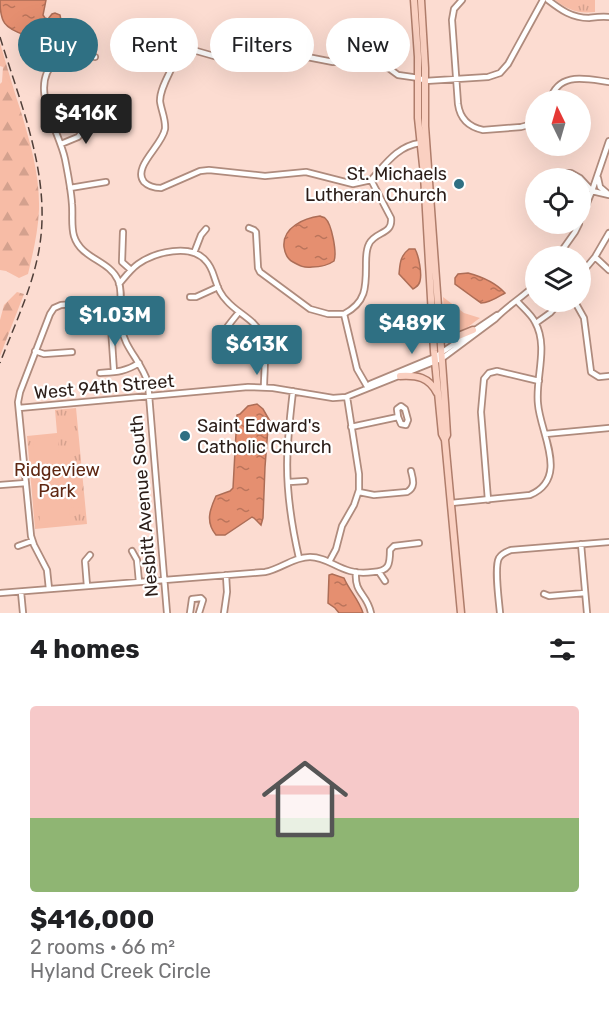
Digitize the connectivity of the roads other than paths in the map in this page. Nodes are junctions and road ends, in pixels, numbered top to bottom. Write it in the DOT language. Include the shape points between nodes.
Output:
graph roads {
  1 [pos="414,0"];
  2 [pos="421,0"];
  3 [pos="462,0"];
  4 [pos="543,0"];
  5 [pos="549,0"];
  6 [pos="609,17"];
  7 [pos="48,72"];
  8 [pos="456,79"];
  9 [pos="422,80"];
  10 [pos="609,82"];
  11 [pos="555,90"];
  12 [pos="93,120"];
  13 [pos="467,122"];
  14 [pos="525,127"];
  15 [pos="461,128"];
  16 [pos="609,141"];
  17 [pos="420,143"];
  18 [pos="61,144"];
  19 [pos="598,174"];
  20 [pos="371,180"];
  21 [pos="106,182"];
  22 [pos="70,188"];
  23 [pos="592,191"];
  24 [pos="609,195"];
  25 [pos="249,228"];
  26 [pos="206,229"];
  27 [pos="123,232"];
  28 [pos="609,233"];
  29 [pos="194,252"];
  30 [pos="595,257"];
  31 [pos="591,262"];
  32 [pos="131,270"];
  33 [pos="609,270"];
  34 [pos="119,284"];
  35 [pos="218,287"];
  36 [pos="525,294"];
  37 [pos="190,297"];
  38 [pos="120,301"];
  39 [pos="517,301"];
  40 [pos="239,312"];
  41 [pos="551,312"];
  42 [pos="581,312"];
  43 [pos="344,314"];
  44 [pos="500,314"];
  45 [pos="536,323"];
  46 [pos="96,326"];
  47 [pos="121,326"];
  48 [pos="111,327"];
  49 [pos="439,328"];
  50 [pos="473,330"];
  51 [pos="264,347"];
  52 [pos="35,351"];
  53 [pos="72,352"];
  54 [pos="295,354"];
  55 [pos="225,357"];
  56 [pos="438,357"];
  57 [pos="139,363"];
  58 [pos="114,372"];
  59 [pos="100,373"];
  60 [pos="400,374"];
  61 [pos="609,376"];
  62 [pos="539,381"];
  63 [pos="264,387"];
  64 [pos="368,388"];
  65 [pos="293,392"];
  66 [pos="149,396"];
  67 [pos="347,397"];
  68 [pos="439,401"];
  69 [pos="19,408"];
  70 [pos="398,417"];
  71 [pos="351,427"];
  72 [pos="609,428"];
  73 [pos="545,434"];
  74 [pos="445,440"];
  75 [pos="411,471"];
  76 [pos="304,481"];
  77 [pos="289,482"];
  78 [pos="26,483"];
  79 [pos="0,485"];
  80 [pos="359,492"];
  81 [pos="488,500"];
  82 [pos="451,503"];
  83 [pos="32,541"];
  84 [pos="609,542"];
  85 [pos="419,543"];
  86 [pos="581,544"];
  87 [pos="18,546"];
  88 [pos="132,551"];
  89 [pos="90,555"];
  90 [pos="299,558"];
  91 [pos="329,561"];
  92 [pos="356,572"];
  93 [pos="379,572"];
  94 [pos="226,575"];
  95 [pos="164,580"];
  96 [pos="385,581"];
  97 [pos="139,582"];
  98 [pos="87,586"];
  99 [pos="49,589"];
  100 [pos="21,592"];
  101 [pos="0,593"];
  102 [pos="585,593"];
  103 [pos="544,594"];
  104 [pos="23,613"];
  105 [pos="167,613"];
  106 [pos="190,613"];
  107 [pos="199,613"];
  108 [pos="224,613"];
  109 [pos="371,613"];
  110 [pos="461,613"];
  111 [pos="500,613"];
  112 [pos="587,613"];
  1 -- 9 [label="main road"];
  2 -- 9 [label="main road"];
  3 -- 8 [label="street" via="452,14"];
  4 -- 8 [label="street" via="504,69 488,77"];
  5 -- 6 [label="street" via="574,16"];
  7 -- 18 [label="street" via="44,93"];
  8 -- 9 [label="street"];
  8 -- 13 [label="street" via="459,110"];
  9 -- 17 [label="main road"];
  9 -- 20 [label="street" via="398,75 369,60 333,62 292,54 230,60 188,51 175,61 161,94 163,135 141,170 144,182 157,188 209,170 265,176 306,172 353,184"];
  9 -- 49 [label="main road"];
  10 -- 11 [label="street" via="570,80"];
  12 -- 18 [label="street" via="78,136"];
  13 -- 14 [label="street" via="489,130"];
  13 -- 15 [label="street"];
  16 -- 19 [label="street"];
  17 -- 20 [label="street" via="398,152"];
  17 -- 56 [label="main road"];
  18 -- 22 [label="street"];
  19 -- 23 [label="street"];
  19 -- 24 [label="street" via="600,187"];
  20 -- 43 [label="street" via="391,225 368,245 364,294"];
  21 -- 22 [label="street"];
  22 -- 34 [label="street" via="76,241 84,252 115,274"];
  23 -- 24 [label="street"];
  25 -- 43 [label="street" via="256,232 261,272 310,309"];
  26 -- 29 [label="street"];
  27 -- 32 [label="street" via="122,262"];
  28 -- 30 [label="street"];
  29 -- 32 [label="street" via="181,250 157,256"];
  29 -- 35 [label="street" via="211,267"];
  30 -- 31 [label="street"];
  30 -- 33 [label="street"];
  32 -- 34 [label="street"];
  34 -- 38 [label="street"];
  35 -- 37 [label="street"];
  35 -- 40 [label="street"];
  36 -- 39 [label="street"];
  38 -- 47 [label="street"];
  38 -- 52 [label="street" via="54,308"];
  39 -- 44 [label="street"];
  39 -- 45 [label="street"];
  40 -- 51 [label="street" via="256,325"];
  40 -- 55 [label="street" via="219,341"];
  41 -- 45 [label="street"];
  42 -- 61 [label="street" via="593,374"];
  43 -- 64 [label="street" via="357,369"];
  44 -- 50 [label="street"];
  44 -- 56 [label="street"];
  45 -- 62 [label="street" via="541,345"];
  46 -- 48 [label="street"];
  47 -- 48 [label="street"];
  47 -- 57 [label="street, Nesbitt Avenue South" via="125,342"];
  48 -- 58 [label="street"];
  49 -- 50 [label="main road" via="445,336 454,337"];
  49 -- 56 [label="main road"];
  50 -- 56 [label="street"];
  51 -- 54 [label="street" via="289,348"];
  51 -- 63 [label="street"];
  52 -- 53 [label="street"];
  52 -- 69 [label="street" via="20,392"];
  56 -- 60 [label="street, West 94th Street"];
  56 -- 68 [label="main road"];
  56 -- 74 [label="main road"];
  57 -- 58 [label="street"];
  57 -- 66 [label="street, Nesbitt Avenue South"];
  58 -- 59 [label="street"];
  60 -- 64 [label="street, West 94th Street"];
  60 -- 68 [label="main road" via="424,378 433,386"];
  62 -- 73 [label="street" via="538,410"];
  62 -- 81 [label="street" via="496,370 484,379 481,412"];
  63 -- 65 [label="street, West 94th Street"];
  63 -- 66 [label="street, West 94th Street"];
  64 -- 67 [label="street, West 94th Street"];
  65 -- 67 [label="street, West 94th Street"];
  65 -- 77 [label="street"];
  66 -- 69 [label="street, West 94th Street"];
  66 -- 95 [label="street, Nesbitt Avenue South"];
  67 -- 71 [label="street"];
  68 -- 74 [label="main road"];
  69 -- 78 [label="street"];
  70 -- 71 [label="street"];
  71 -- 80 [label="street"];
  72 -- 73 [label="street"];
  73 -- 81 [label="street" via="551,459 549,474 539,490 530,495"];
  74 -- 82 [label="main road"];
  75 -- 80 [label="street" via="413,485 407,492"];
  76 -- 77 [label="street"];
  77 -- 90 [label="street"];
  78 -- 79 [label="street"];
  78 -- 83 [label="street"];
  80 -- 91 [label="street"];
  81 -- 82 [label="street"];
  82 -- 110 [label="main road"];
  83 -- 87 [label="street"];
  83 -- 99 [label="street" via="47,570"];
  84 -- 86 [label="street"];
  85 -- 93 [label="street" via="394,546 388,566"];
  86 -- 102 [label="street"];
  86 -- 111 [label="street" via="503,553 496,568"];
  88 -- 97 [label="street"];
  89 -- 98 [label="street" via="85,561"];
  90 -- 91 [label="street"];
  90 -- 94 [label="street" via="272,571"];
  91 -- 92 [label="street"];
  92 -- 93 [label="street"];
  92 -- 109 [label="street" via="356,586"];
  93 -- 96 [label="street"];
  94 -- 95 [label="street"];
  94 -- 108 [label="street"];
  95 -- 97 [label="street"];
  95 -- 105 [label="street, Nesbitt Avenue South"];
  97 -- 98 [label="street"];
  98 -- 99 [label="street"];
  99 -- 100 [label="street"];
  100 -- 101 [label="street"];
  100 -- 104 [label="street"];
  102 -- 103 [label="street"];
  102 -- 112 [label="street"];
  106 -- 107 [label="street" via="192,599 201,598"];
}
